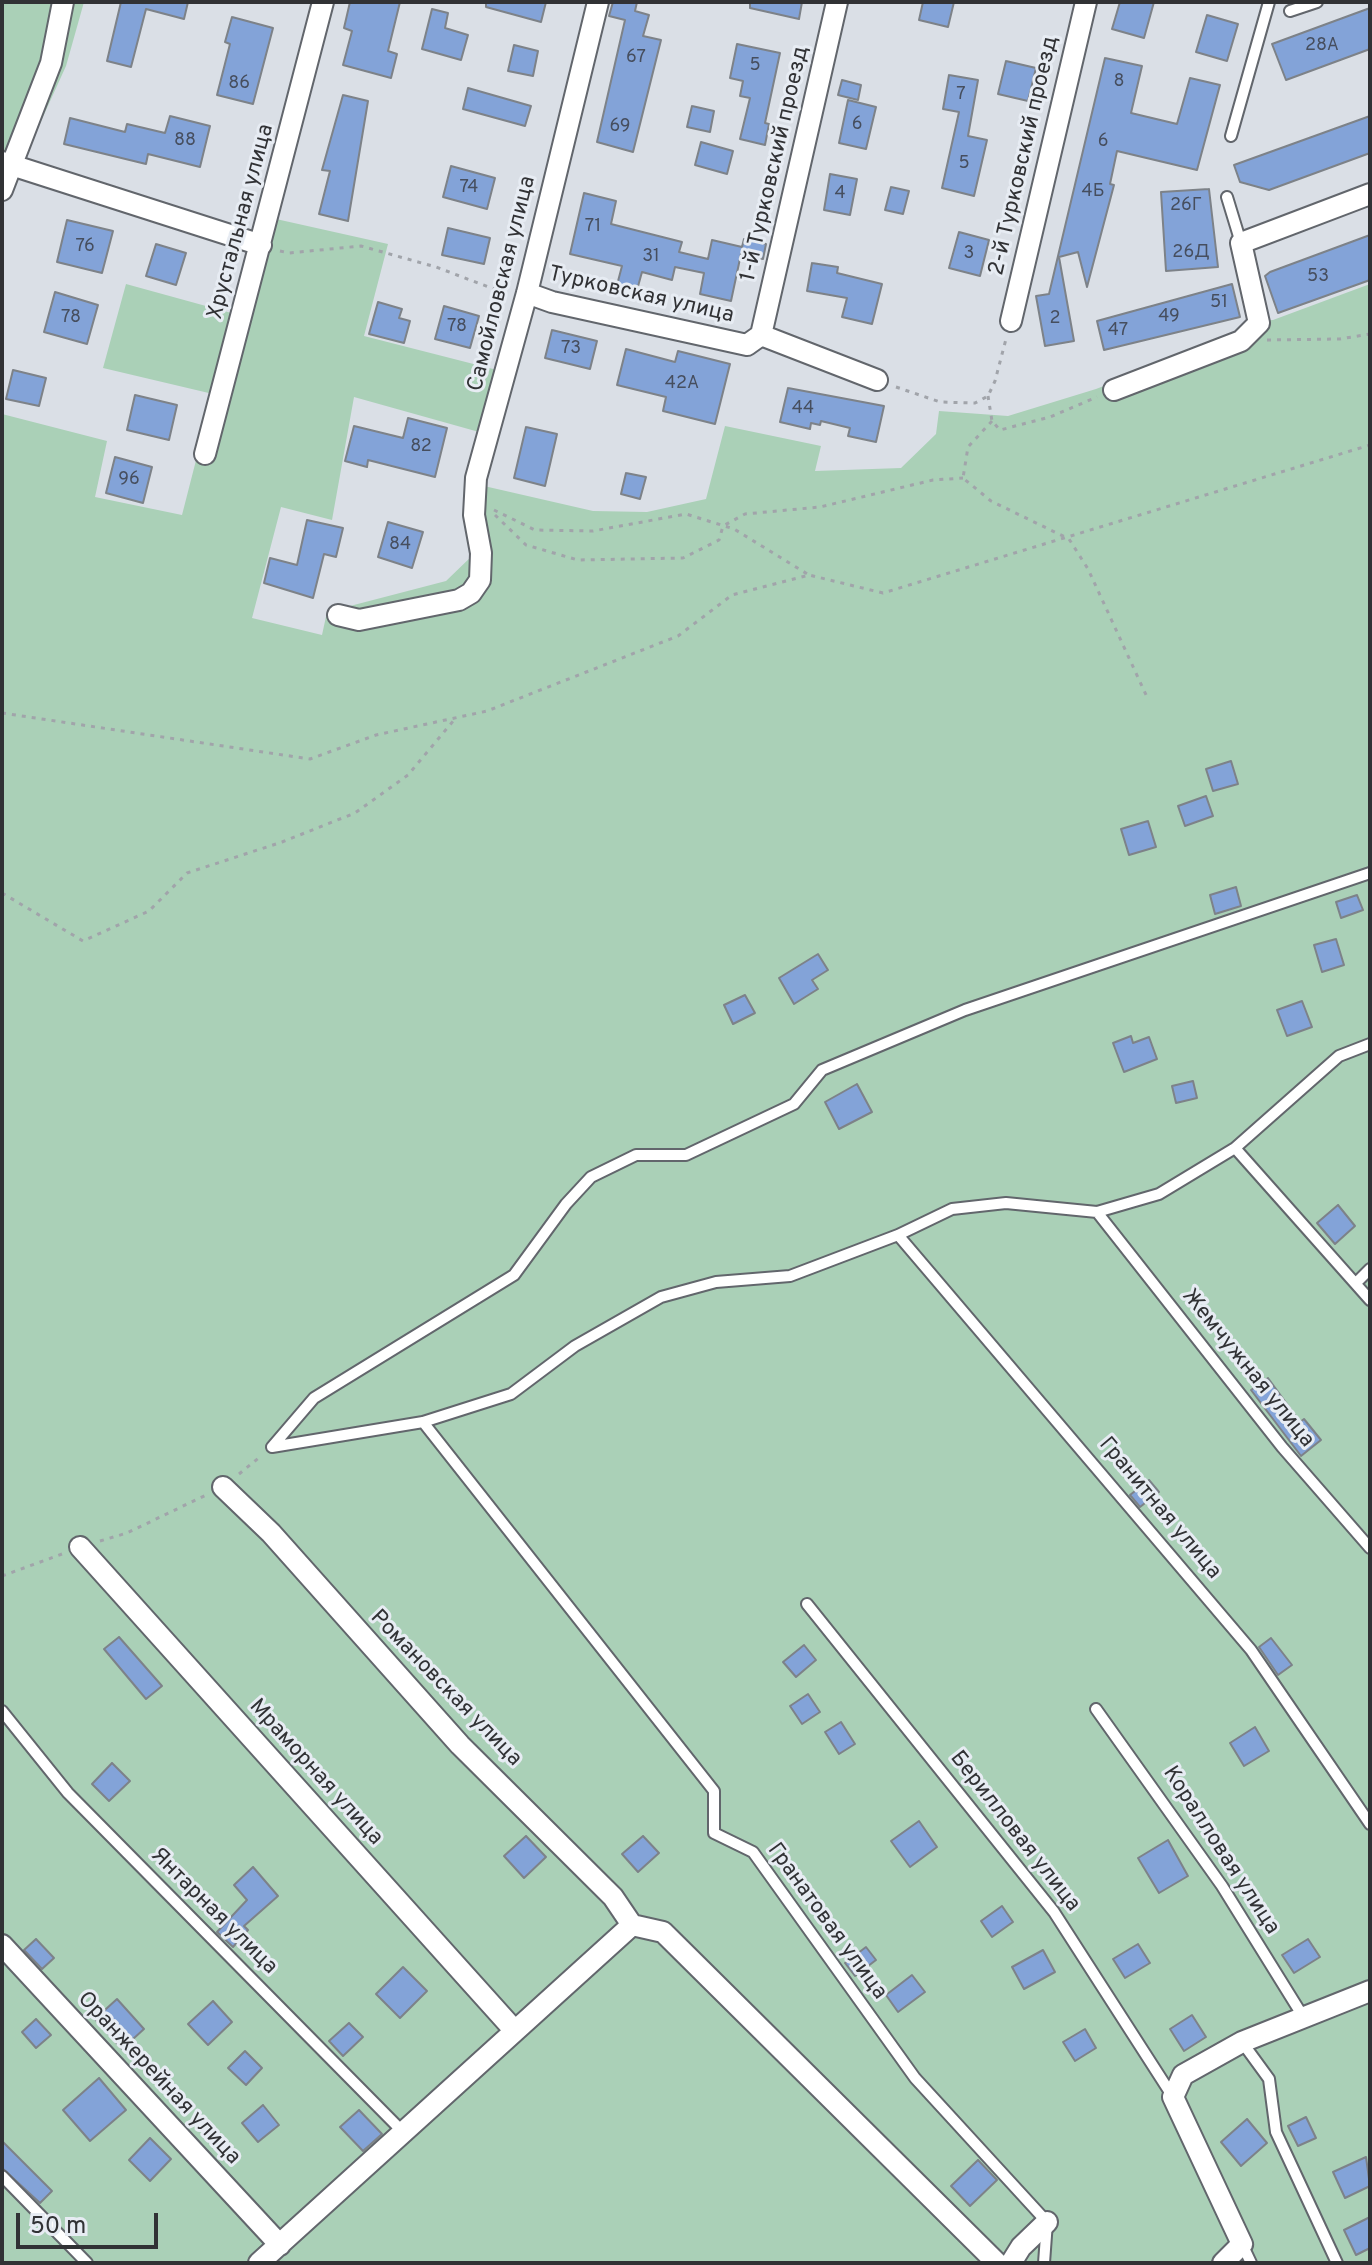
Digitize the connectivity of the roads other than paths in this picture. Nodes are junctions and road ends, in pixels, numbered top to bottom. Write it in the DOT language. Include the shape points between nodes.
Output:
graph roads {
  1 [pos="63,2"];
  2 [pos="323,2"];
  3 [pos="598,2"];
  4 [pos="837,2"];
  5 [pos="1086,2"];
  6 [pos="1269,2"];
  7 [pos="1317,2"];
  8 [pos="1290,11"];
  9 [pos="1231,136"];
  10 [pos="5,163"];
  11 [pos="2,190"];
  12 [pos="1370,194"];
  13 [pos="1227,197"];
  14 [pos="1241,243"];
  15 [pos="261,245"];
  16 [pos="527,293"];
  17 [pos="1011,321"];
  18 [pos="761,335"];
  19 [pos="877,380"];
  20 [pos="1114,390"];
  21 [pos="205,454"];
  22 [pos="338,615"];
  23 [pos="1370,873"];
  24 [pos="1370,1044"];
  25 [pos="1235,1148"];
  26 [pos="1097,1212"];
  27 [pos="898,1235"];
  28 [pos="1370,1269"];
  29 [pos="1356,1283"];
  30 [pos="1370,1300"];
  31 [pos="423,1422"];
  32 [pos="223,1487"];
  33 [pos="80,1547"];
  34 [pos="1370,1548"];
  35 [pos="807,1604"];
  36 [pos="1096,1709"];
  37 [pos="2,1711"];
  38 [pos="1370,1824"];
  39 [pos="632,1925"];
  40 [pos="2,1945"];
  41 [pos="1370,1991"];
  42 [pos="1304,2018"];
  43 [pos="515,2031"];
  44 [pos="1242,2042"];
  45 [pos="1173,2097"];
  46 [pos="405,2134"];
  47 [pos="2,2176"];
  48 [pos="1047,2222"];
  49 [pos="1242,2244"];
  50 [pos="280,2245"];
  51 [pos="87,2263"];
  52 [pos="259,2263"];
  53 [pos="997,2263"];
  54 [pos="1011,2263"];
  55 [pos="1044,2263"];
  56 [pos="1223,2263"];
  57 [pos="1251,2263"];
  58 [pos="1337,2263"];
  1 -- 10 [label="street" via="51,63"];
  2 -- 15 [label="street, Хрустальная улица"];
  3 -- 16 [label="street, Самойловская улица"];
  4 -- 18 [label="street, 1-й Турковский проезд"];
  5 -- 17 [label="street, 2-й Турковский проезд"];
  6 -- 9 [label="lane"];
  7 -- 8 [label="lane"];
  10 -- 11 [label="street"];
  10 -- 15 [label="street"];
  12 -- 14 [label="street"];
  13 -- 14 [label="lane"];
  14 -- 20 [label="street" via="1259,323 1241,341"];
  15 -- 21 [label="street, Хрустальная улица"];
  16 -- 18 [label="street, Турковская улица" via="747,345"];
  16 -- 22 [label="street, Самойловская улица" via="476,478 480,580 459,600 359,620"];
  18 -- 19 [label="street, Турковская улица"];
  23 -- 31 [label="lane" via="965,1010 822,1070 794,1104 686,1155 636,1155 591,1177 514,1275 314,1398 272,1447"];
  24 -- 25 [label="lane" via="1339,1056"];
  25 -- 26 [label="lane" via="1159,1194"];
  25 -- 29 [label="lane"];
  26 -- 27 [label="lane" via="992,1204 952,1209"];
  26 -- 34 [label="lane, Жемчужная улица" via="1282,1447"];
  27 -- 31 [label="lane" via="790,1276 716,1282 661,1297 575,1346 511,1394"];
  27 -- 38 [label="lane, Гранитная улица" via="1251,1650"];
  28 -- 29 [label="lane"];
  29 -- 30 [label="lane"];
  31 -- 48 [label="lane, Гранатовая улица" via="714,1791 714,1833 753,1852 915,2078"];
  32 -- 39 [label="street, Романовская улица" via="271,1533 460,1745 613,1897"];
  33 -- 43 [label="street, Мраморная улица"];
  35 -- 45 [label="lane, Берилловая улица" via="1054,1912"];
  36 -- 42 [label="lane, Коралловая улица" via="1222,1886"];
  37 -- 46 [label="lane, Янтарная улица" via="68,1793"];
  39 -- 43 [label="street"];
  39 -- 53 [label="street" via="663,1932"];
  40 -- 50 [label="street, Оранжерейная улица"];
  41 -- 42 [label="street"];
  42 -- 44 [label="street"];
  43 -- 46 [label="street"];
  44 -- 45 [label="street" via="1183,2075"];
  44 -- 58 [label="lane" via="1269,2079 1276,2132"];
  45 -- 49 [label="street"];
  46 -- 50 [label="street"];
  47 -- 51 [label="lane"];
  48 -- 54 [label="street"];
  48 -- 55 [label="lane"];
  49 -- 56 [label="street"];
  49 -- 57 [label="lane"];
  50 -- 52 [label="street"];
}
